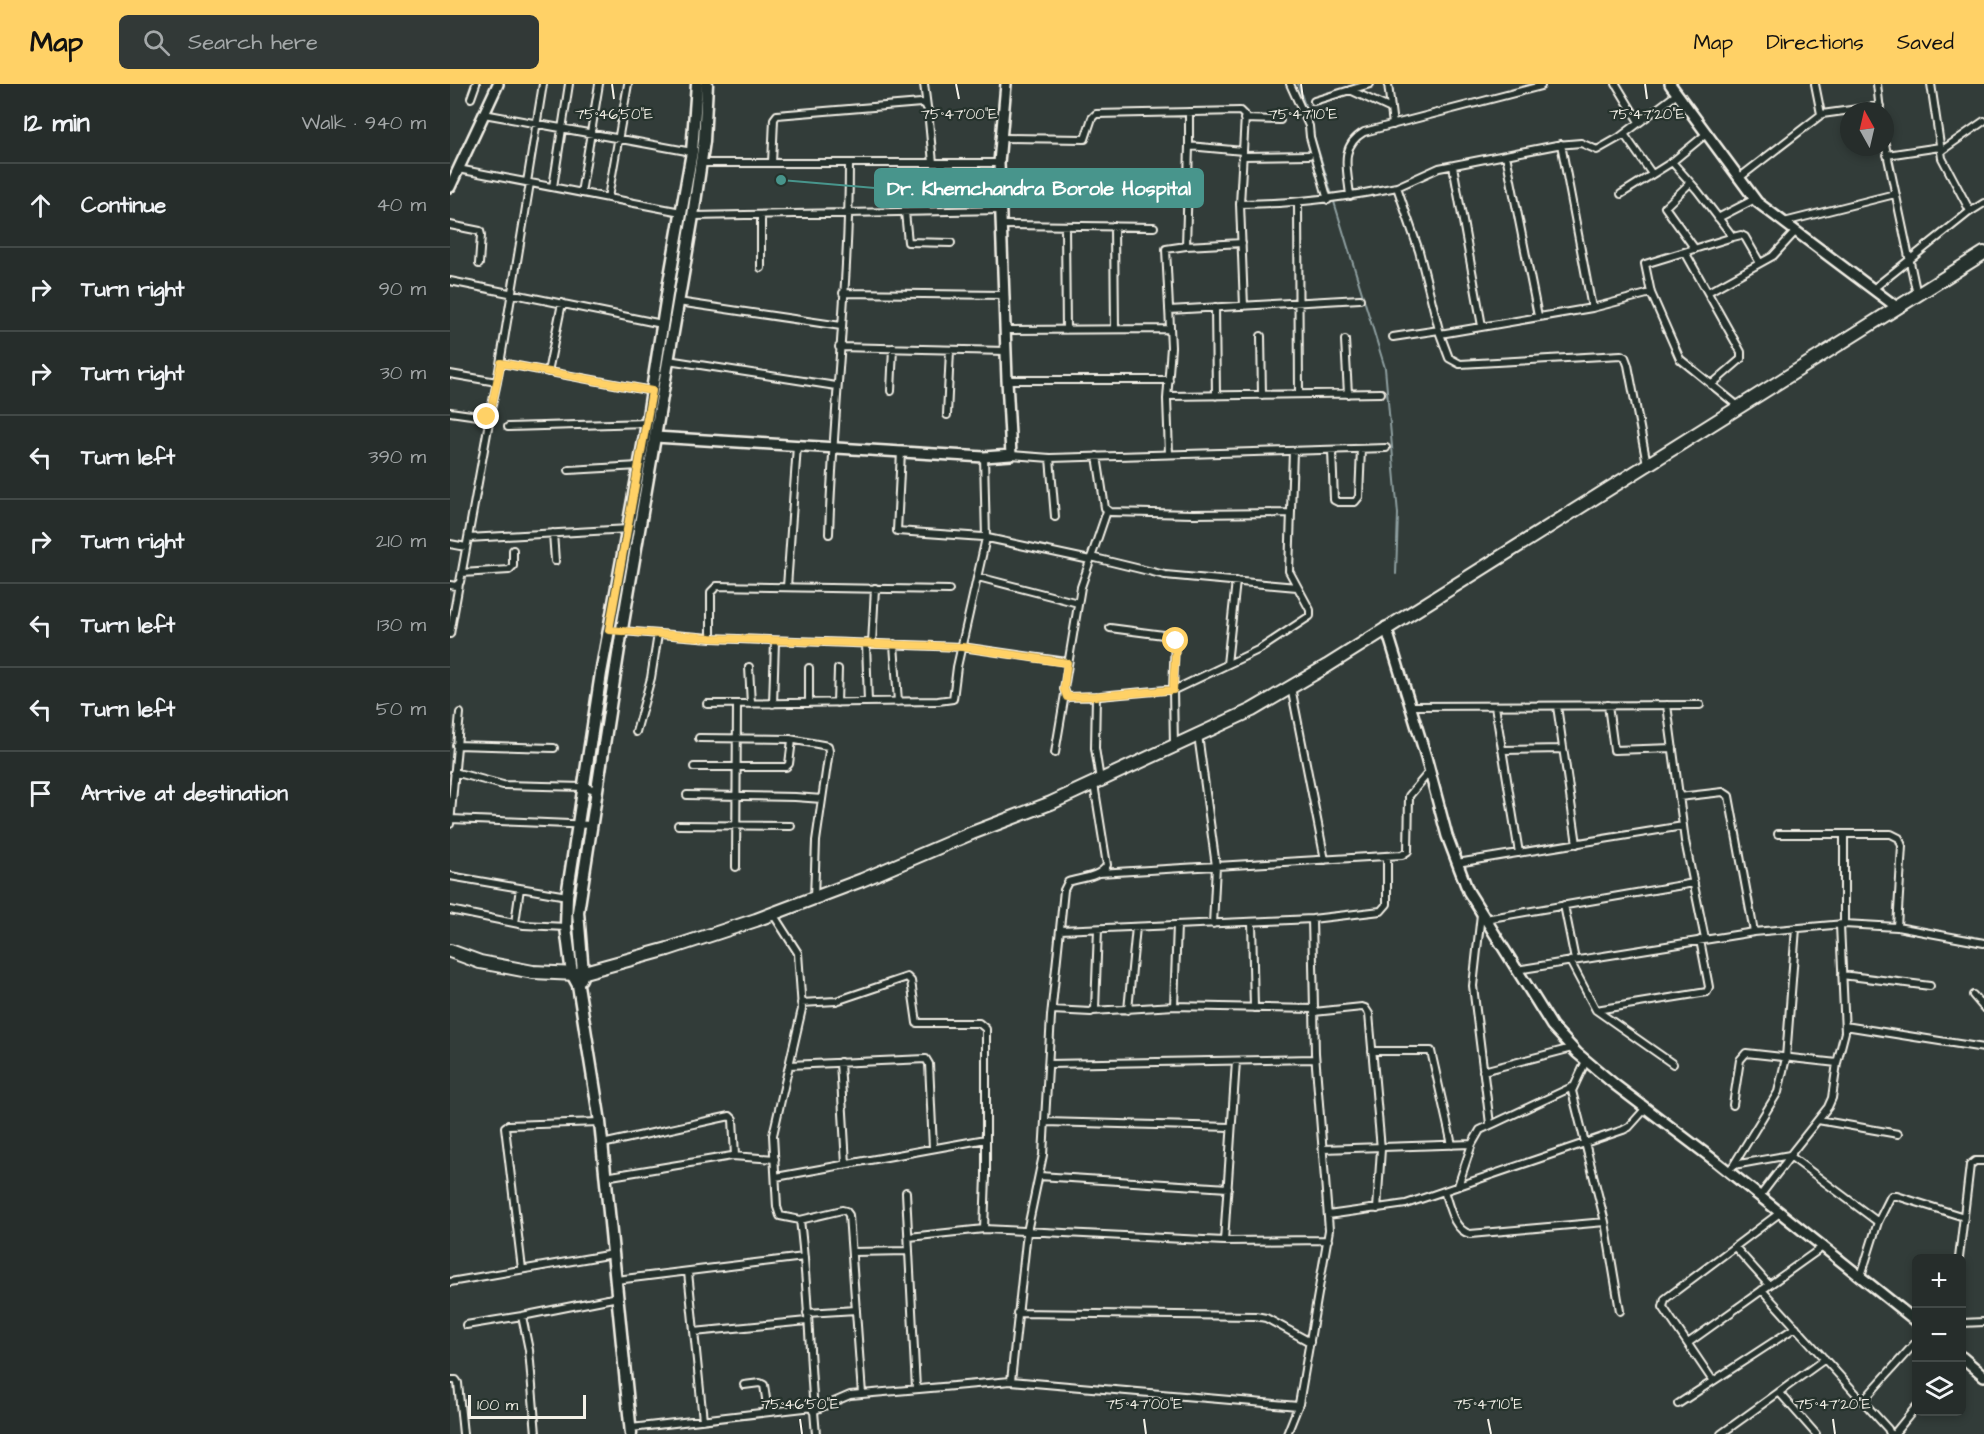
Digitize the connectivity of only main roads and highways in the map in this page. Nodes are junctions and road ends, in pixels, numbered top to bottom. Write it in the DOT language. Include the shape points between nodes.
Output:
graph roads {
  1 [pos="697,84"];
  2 [pos="706,84"];
  3 [pos="1984,253"];
  4 [pos="633,529"];
  5 [pos="574,856"];
  6 [pos="586,858"];
  7 [pos="450,951"];
  8 [pos="578,977"];
  9 [pos="631,1431"];
  1 -- 4 [label="main road" via="692,152 639,466"];
  2 -- 4 [label="main road" via="705,128 693,216 655,437"];
  3 -- 8 [label="highway" via="1252,710 1051,803 814,898"];
  4 -- 5 [label="main road" via="609,630"];
  4 -- 6 [label="main road" via="622,632"];
  5 -- 6 [label="main road"];
  5 -- 8 [label="main road" via="566,927"];
  6 -- 8 [label="main road" via="578,917"];
  7 -- 8 [label="highway" via="480,962"];
  8 -- 9 [label="main road" via="600,1122"];
}
